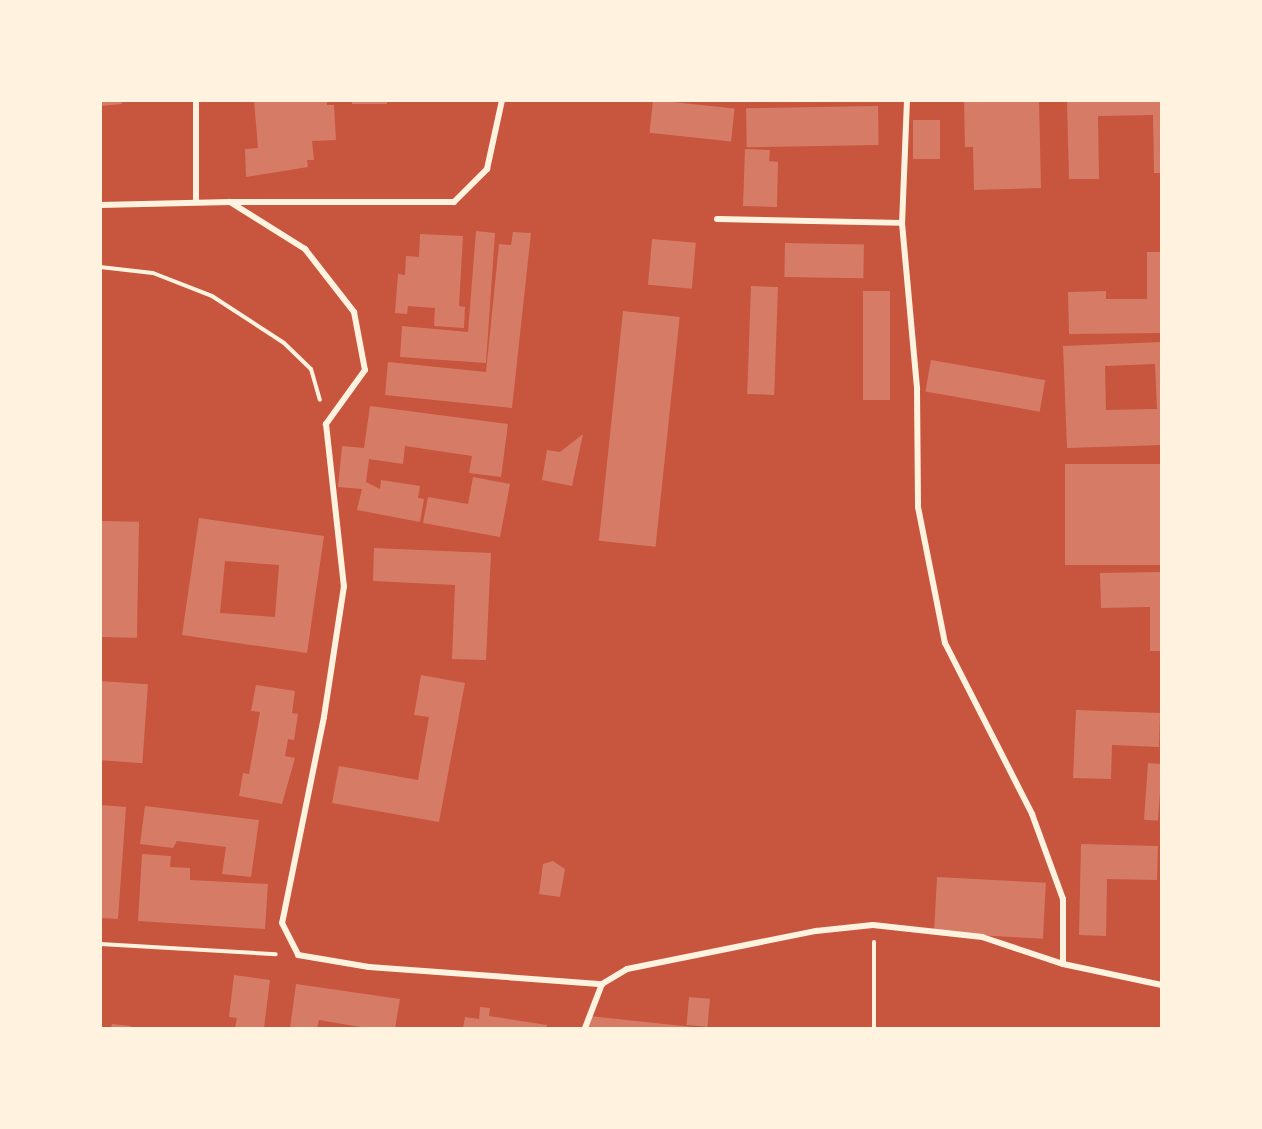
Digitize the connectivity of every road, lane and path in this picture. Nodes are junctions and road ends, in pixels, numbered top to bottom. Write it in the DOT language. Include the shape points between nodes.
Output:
graph roads {
  1 [pos="196,100"];
  2 [pos="501,100"];
  3 [pos="907,100"];
  4 [pos="196,202"];
  5 [pos="230,202"];
  6 [pos="100,205"];
  7 [pos="717,219"];
  8 [pos="902,224"];
  9 [pos="100,267"];
  10 [pos="326,424"];
  11 [pos="873,925"];
  12 [pos="100,944"];
  13 [pos="298,955"];
  14 [pos="1063,964"];
  15 [pos="602,984"];
  16 [pos="1161,984"];
  17 [pos="585,1029"];
  18 [pos="874,1029"];
  1 -- 4 [label="street"];
  2 -- 5 [label="street" via="487,169 454,202"];
  3 -- 8 [label="street"];
  4 -- 5 [label="street"];
  4 -- 6 [label="street"];
  5 -- 10 [label="street" via="305,249 354,312 364,370"];
  7 -- 8 [label="street"];
  8 -- 14 [label="street" via="917,389 918,507 945,643 1032,814 1063,900"];
  9 -- 10 [label="path" via="153,273 212,296 284,343 311,369"];
  10 -- 13 [label="street" via="344,586 324,717 282,923"];
  11 -- 14 [label="street" via="982,938"];
  11 -- 15 [label="street" via="805,933 627,969"];
  11 -- 18 [label="path"];
  12 -- 13 [label="path"];
  13 -- 15 [label="street" via="369,967"];
  14 -- 16 [label="street"];
  15 -- 17 [label="street"];
}
